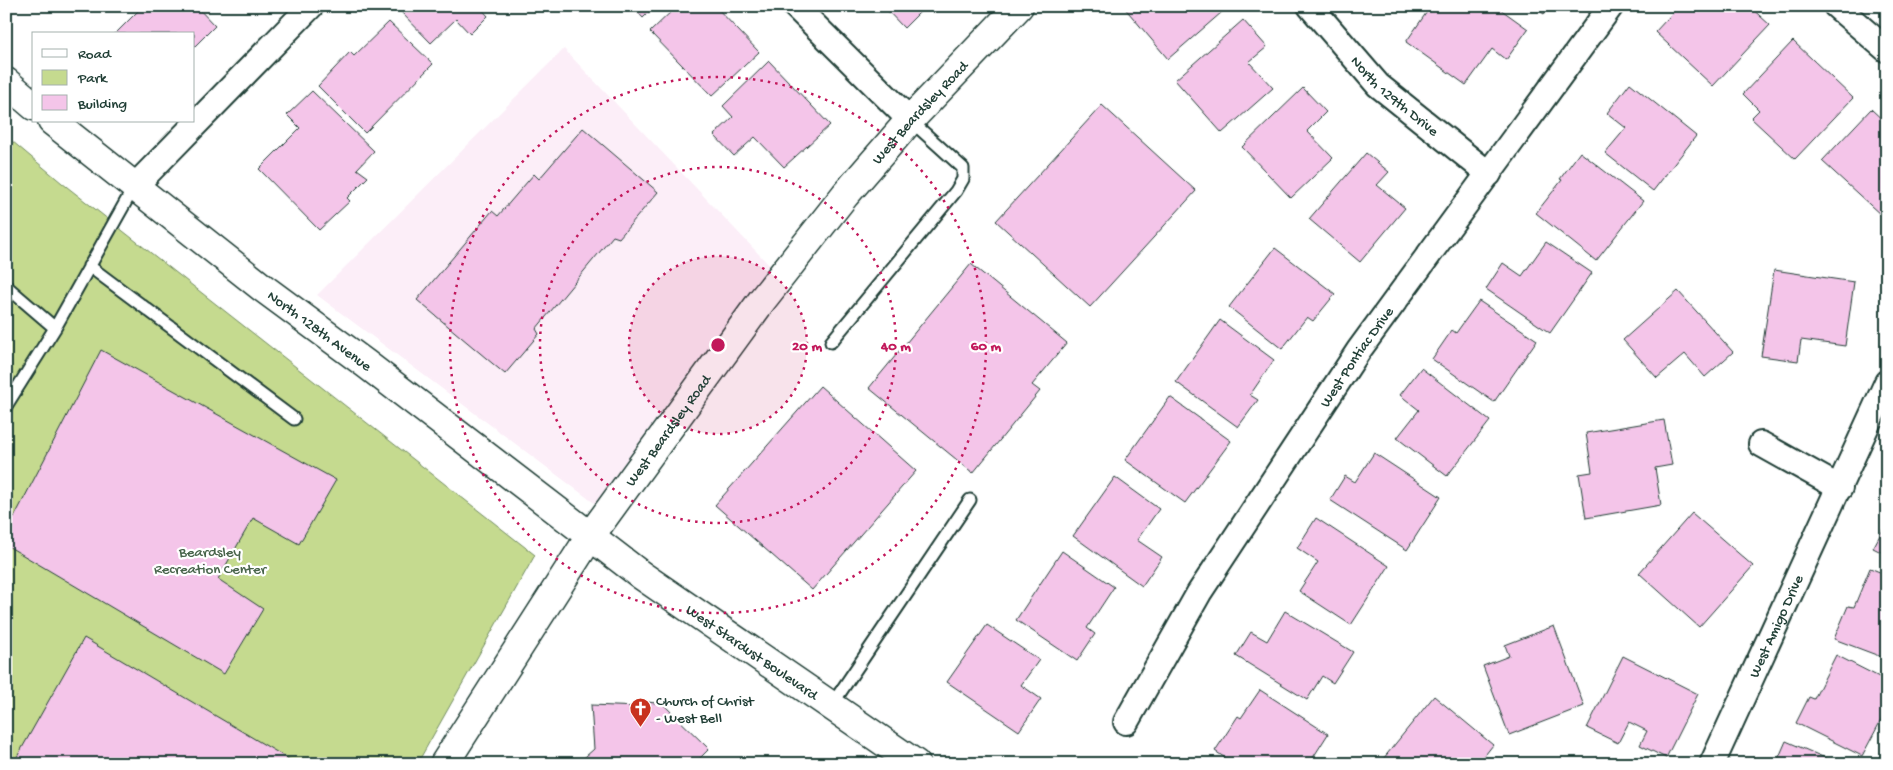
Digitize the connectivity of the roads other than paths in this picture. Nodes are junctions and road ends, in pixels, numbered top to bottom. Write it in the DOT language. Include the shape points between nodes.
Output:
graph roads {
  1 [pos="311,6"];
  2 [pos="795,6"];
  3 [pos="1020,6"];
  4 [pos="1310,6"];
  5 [pos="1611,6"];
  6 [pos="1836,6"];
  7 [pos="1887,50"];
  8 [pos="6,82"];
  9 [pos="32,104"];
  10 [pos="910,120"];
  11 [pos="53,122"];
  12 [pos="1489,174"];
  13 [pos="134,187"];
  14 [pos="89,266"];
  15 [pos="6,286"];
  16 [pos="55,328"];
  17 [pos="831,342"];
  18 [pos="1887,382"];
  19 [pos="6,406"];
  20 [pos="294,419"];
  21 [pos="1760,444"];
  22 [pos="1840,488"];
  23 [pos="970,500"];
  24 [pos="591,535"];
  25 [pos="831,706"];
  26 [pos="1126,722"];
  27 [pos="444,764"];
  28 [pos="916,764"];
  29 [pos="1712,764"];
  1 -- 13 [label="street"];
  2 -- 10 [label="street"];
  3 -- 10 [label="street, West Beardsley Road"];
  4 -- 12 [label="street, North 129th Drive" via="1378,85"];
  5 -- 12 [label="street, West Pontiac Drive"];
  6 -- 7 [label="street"];
  8 -- 9 [label="street"];
  10 -- 17 [label="lane" via="964,168 963,179"];
  10 -- 24 [label="street, West Beardsley Road" via="845,195 765,297"];
  11 -- 13 [label="street, North 128th Avenue"];
  12 -- 26 [label="street, West Pontiac Drive" via="1359,350 1199,593"];
  13 -- 14 [label="lane"];
  13 -- 24 [label="street, North 128th Avenue"];
  14 -- 16 [label="lane"];
  14 -- 20 [label="lane"];
  15 -- 16 [label="lane"];
  16 -- 19 [label="lane"];
  18 -- 22 [label="street, West Amigo Drive"];
  21 -- 22 [label="street"];
  22 -- 29 [label="street, West Amigo Drive"];
  23 -- 25 [label="lane"];
  24 -- 25 [label="street, West Stardust Boulevard" via="641,575"];
  24 -- 27 [label="street, West Beardsley Road"];
  25 -- 28 [label="street, West Stardust Boulevard"];
}
